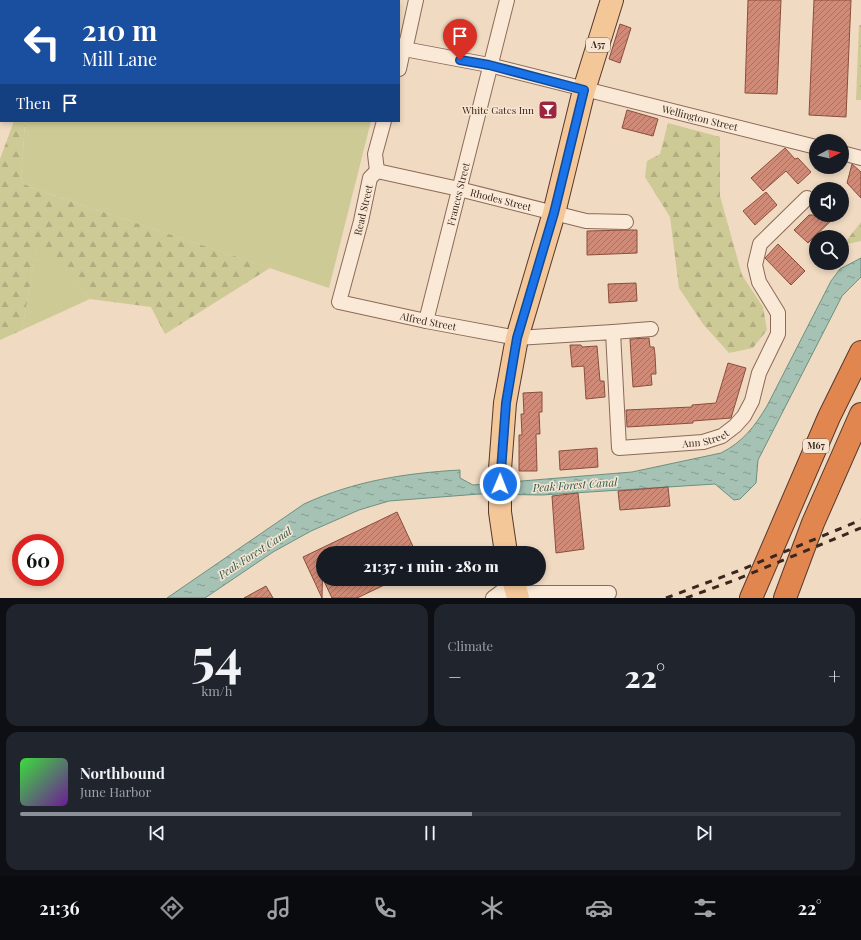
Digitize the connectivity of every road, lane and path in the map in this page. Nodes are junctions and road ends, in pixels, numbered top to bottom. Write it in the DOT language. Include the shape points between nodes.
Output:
graph roads {
  1 [pos="416,0"];
  2 [pos="507,0"];
  3 [pos="612,0"];
  4 [pos="400,49"];
  5 [pos="400,64"];
  6 [pos="489,65"];
  7 [pos="584,90"];
  8 [pos="384,122"];
  9 [pos="809,145"];
  10 [pos="849,155"];
  11 [pos="861,158"];
  12 [pos="377,171"];
  13 [pos="459,189"];
  14 [pos="807,198"];
  15 [pos="554,213"];
  16 [pos="626,222"];
  17 [pos="339,302"];
  18 [pos="426,321"];
  19 [pos="651,329"];
  20 [pos="613,332"];
  21 [pos="517,338"];
  22 [pos="861,352"];
  23 [pos="861,414"];
  24 [pos="774,542"];
  25 [pos="505,546"];
  26 [pos="516,590"];
  27 [pos="609,593"];
  28 [pos="493,598"];
  29 [pos="751,598"];
  30 [pos="758,598"];
  31 [pos="785,598"];
  1 -- 4 [label="street" via="406,41"];
  2 -- 6 [label="street, Frances Street"];
  3 -- 7 [label="main road, A57"];
  4 -- 5 [label="street"];
  4 -- 6 [label="street, Wellington Street"];
  6 -- 7 [label="street, Wellington Street"];
  6 -- 13 [label="street, Frances Street"];
  7 -- 9 [label="street, Wellington Street"];
  7 -- 15 [label="main road, A57"];
  8 -- 12 [label="street" via="375,154"];
  10 -- 11 [label="street"];
  12 -- 13 [label="street, Rhodes Street"];
  12 -- 17 [label="street, Read Street" via="370,178"];
  13 -- 15 [label="street, Rhodes Street"];
  13 -- 18 [label="street, Frances Street"];
  14 -- 20 [label="street, Ann Street" via="760,244 754,265 759,282 778,312 778,334 759,373 752,402 744,416 722,436 703,442 619,448"];
  15 -- 16 [label="street, Rhodes Street" via="586,222"];
  15 -- 21 [label="main road, A57"];
  17 -- 18 [label="street, Alfred Street"];
  18 -- 21 [label="street, Alfred Street"];
  19 -- 20 [label="street"];
  20 -- 21 [label="street"];
  21 -- 25 [label="main road, A57" via="506,403 500,469 500,512"];
  22 -- 24 [label="highway, M67"];
  23 -- 31 [label="highway, M67"];
  24 -- 29 [label="highway, M67"];
  24 -- 30 [label="highway, M67"];
  26 -- 27 [label="street"];
  26 -- 28 [label="street" via="501,592"];
}
